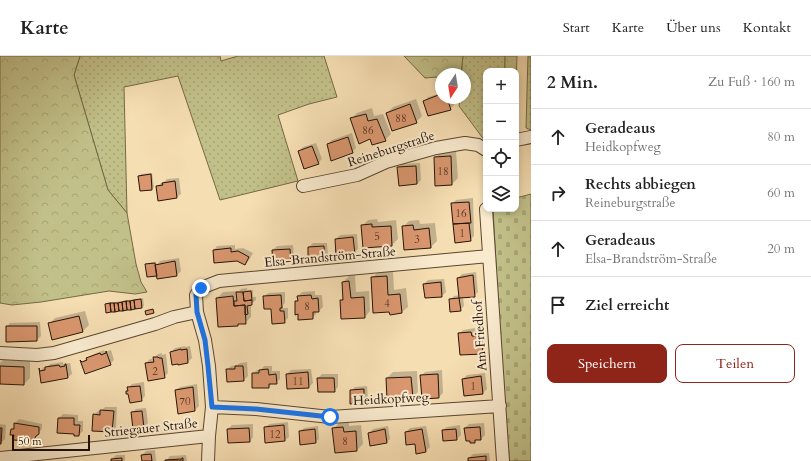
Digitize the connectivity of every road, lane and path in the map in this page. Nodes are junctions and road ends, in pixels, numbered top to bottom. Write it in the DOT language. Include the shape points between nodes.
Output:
graph roads {
  1 [pos="531,136"];
  2 [pos="519,139"];
  3 [pos="483,148"];
  4 [pos="303,186"];
  5 [pos="486,212"];
  6 [pos="489,256"];
  7 [pos="197,312"];
  8 [pos="0,353"];
  9 [pos="500,406"];
  10 [pos="212,407"];
  11 [pos="209,436"];
  12 [pos="0,458"];
  13 [pos="208,461"];
  14 [pos="503,461"];
  1 -- 2 [label="street"];
  3 -- 4 [label="street, Reineburgstraße" via="465,143 436,148 386,162 357,175"];
  5 -- 6 [label="street, Am Friedhof"];
  6 -- 7 [label="street, Elsa-Brandström-Straße" via="219,281 201,288 196,295"];
  6 -- 9 [label="street, Am Friedhof"];
  7 -- 8 [label="street" via="54,353"];
  7 -- 10 [label="street" via="205,340"];
  9 -- 10 [label="street, Heidkopfweg" via="330,417"];
  9 -- 14 [label="street, Am Friedhof"];
  10 -- 11 [label="street"];
  11 -- 12 [label="street, Striegauer Straße"];
  11 -- 13 [label="street"];
}
